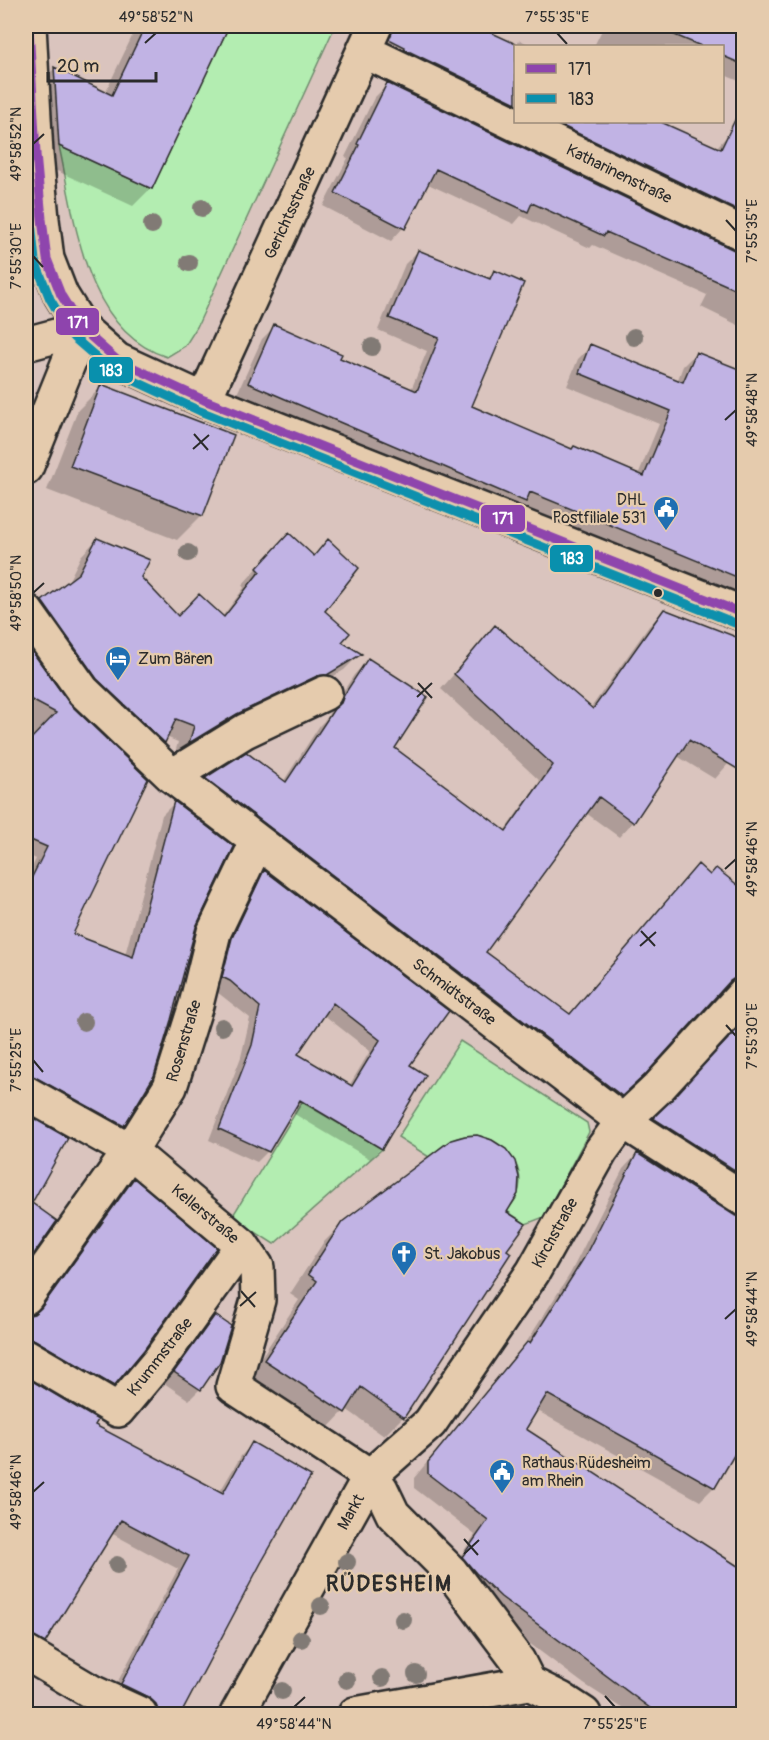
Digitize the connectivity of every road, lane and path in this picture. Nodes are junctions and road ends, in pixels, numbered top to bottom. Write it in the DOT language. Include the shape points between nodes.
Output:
graph roads {
  1 [pos="29,26"];
  2 [pos="369,38"];
  3 [pos="514,114"];
  4 [pos="532,123"];
  5 [pos="31,153"];
  6 [pos="744,234"];
  7 [pos="82,329"];
  8 [pos="26,344"];
  9 [pos="204,400"];
  10 [pos="26,468"];
  11 [pos="26,611"];
  12 [pos="744,614"];
  13 [pos="325,693"];
  14 [pos="172,776"];
  15 [pos="257,842"];
  16 [pos="744,994"];
  17 [pos="26,1093"];
  18 [pos="623,1121"];
  19 [pos="130,1151"];
  20 [pos="744,1199"];
  21 [pos="242,1245"];
  22 [pos="29,1284"];
  23 [pos="26,1356"];
  24 [pos="370,1476"];
  25 [pos="26,1653"];
  26 [pos="529,1683"];
  27 [pos="140,1714"];
  28 [pos="237,1714"];
  29 [pos="355,1714"];
  30 [pos="584,1714"];
  1 -- 5 [label="street"];
  2 -- 3 [label="street, Katharinenstraße"];
  2 -- 9 [label="street, Gerichtsstraße"];
  4 -- 6 [label="street, Katharinenstraße"];
  5 -- 7 [label="street" via="47,259 61,296"];
  7 -- 8 [label="street"];
  7 -- 9 [label="street" via="117,360"];
  7 -- 10 [label="street"];
  9 -- 12 [label="street"];
  11 -- 14 [label="street, Schmidtstraße" via="83,692"];
  13 -- 14 [label="street" via="245,731"];
  14 -- 15 [label="street, Schmidtstraße"];
  15 -- 18 [label="street, Schmidtstraße"];
  15 -- 19 [label="street, Rosenstraße" via="214,932 170,1087"];
  16 -- 18 [label="street, Kirchstraße"];
  17 -- 19 [label="street, Kellerstraße"];
  18 -- 20 [label="street, Schmidtstraße"];
  18 -- 24 [label="street, Kirchstraße" via="601,1150 533,1272 430,1423"];
  19 -- 21 [label="street, Kellerstraße"];
  19 -- 22 [label="street, Rosenstraße"];
  21 -- 23 [label="street, Krummstraße" via="159,1361 118,1410"];
  21 -- 24 [label="street, Kellerstraße" via="257,1267 258,1300 233,1386"];
  24 -- 26 [label="street, Markt" via="393,1514 452,1572 518,1661"];
  24 -- 28 [label="street, Markt"];
  25 -- 27 [label="street" via="92,1692"];
  26 -- 29 [label="street"];
  26 -- 30 [label="street"];
}
